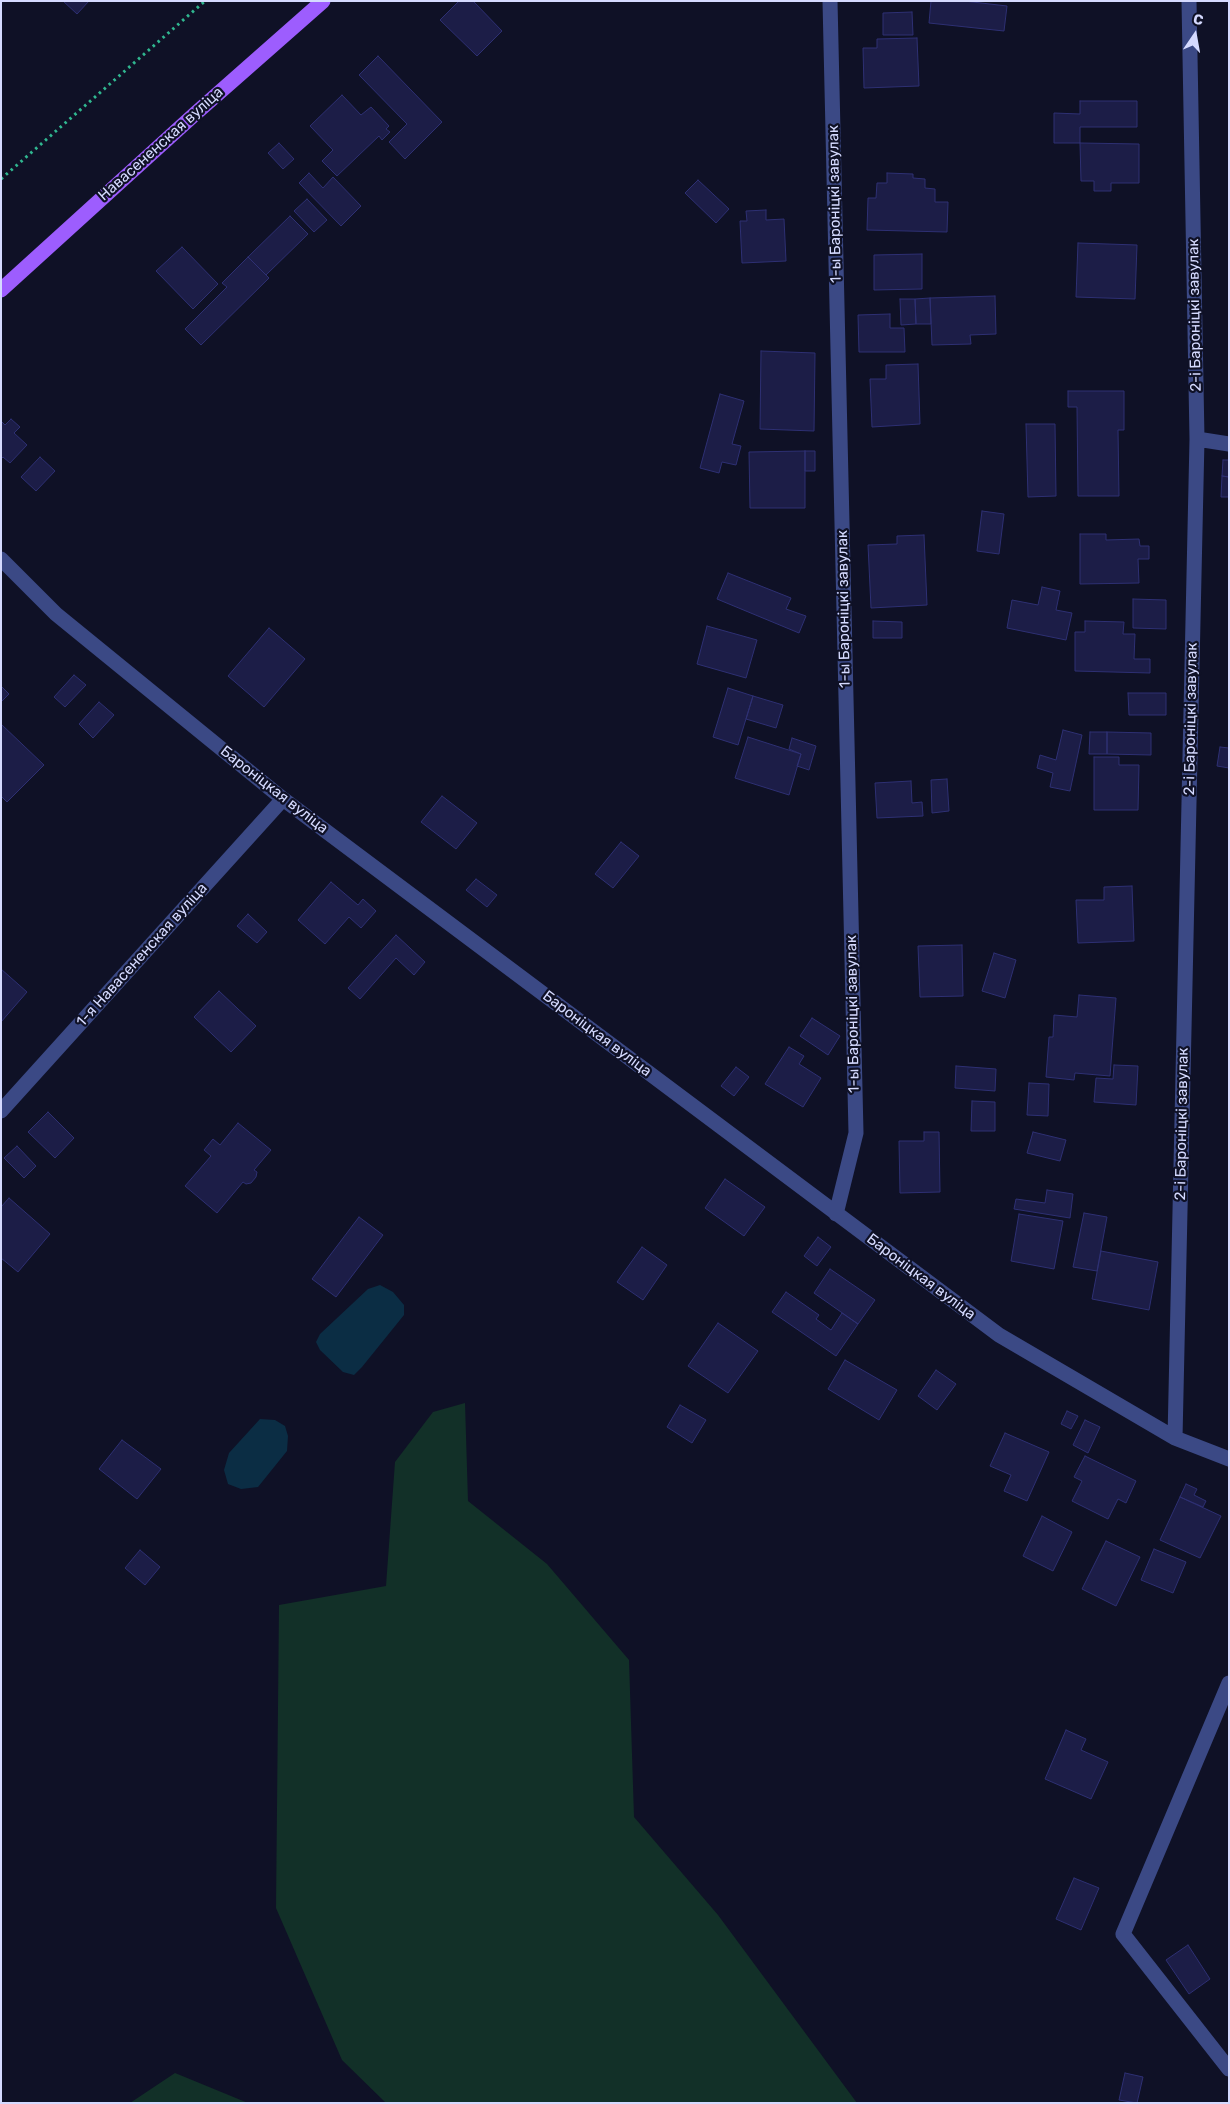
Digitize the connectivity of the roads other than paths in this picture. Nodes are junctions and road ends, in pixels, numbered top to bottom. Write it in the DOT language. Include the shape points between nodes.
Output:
graph roads {
  1 [pos="324,1"];
  2 [pos="830,1"];
  3 [pos="1189,1"];
  4 [pos="1,290"];
  5 [pos="1197,439"];
  6 [pos="1229,444"];
  7 [pos="1,559"];
  8 [pos="283,799"];
  9 [pos="1,1110"];
  10 [pos="836,1214"];
  11 [pos="1175,1438"];
  12 [pos="1229,1459"];
  13 [pos="1229,1683"];
  14 [pos="1229,2069"];
  1 -- 4 [label="main road, Навасененская вуліца" via="196,112"];
  2 -- 10 [label="street, 1-ы Бароніцкі завулак" via="856,1133"];
  3 -- 5 [label="street, 2-і Бароніцкі завулак"];
  5 -- 6 [label="street"];
  5 -- 11 [label="street, 2-і Бароніцкі завулак"];
  7 -- 8 [label="street, Бароніцкая вуліца" via="56,614"];
  8 -- 9 [label="street, 1-я Навасененская вуліца"];
  8 -- 10 [label="street, Бароніцкая вуліца"];
  10 -- 11 [label="street, Бароніцкая вуліца" via="999,1335"];
  11 -- 12 [label="street, Бароніцкая вуліца"];
  13 -- 14 [label="street" via="1123,1934"];
}
